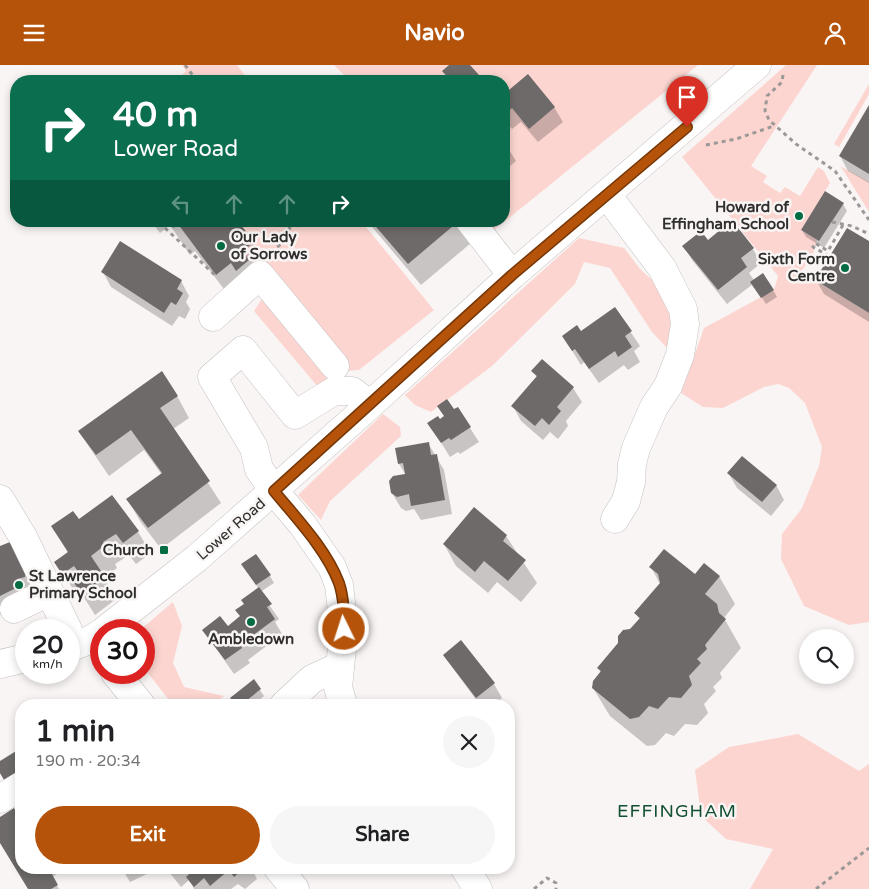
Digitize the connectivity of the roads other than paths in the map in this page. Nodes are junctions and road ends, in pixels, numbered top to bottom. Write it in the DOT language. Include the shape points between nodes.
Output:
graph roads {
  1 [pos="757,65"];
  2 [pos="607,195"];
  3 [pos="475,227"];
  4 [pos="512,275"];
  5 [pos="213,317"];
  6 [pos="350,384"];
  7 [pos="274,491"];
  8 [pos="0,499"];
  9 [pos="615,519"];
  10 [pos="50,592"];
  11 [pos="14,609"];
  12 [pos="85,639"];
  13 [pos="15,661"];
  14 [pos="0,664"];
  15 [pos="340,666"];
  16 [pos="124,684"];
  17 [pos="136,699"];
  18 [pos="290,699"];
  19 [pos="341,699"];
  20 [pos="15,790"];
  21 [pos="0,799"];
  22 [pos="283,874"];
  23 [pos="468,874"];
  24 [pos="295,889"];
  25 [pos="478,889"];
  1 -- 2 [label="street, Lower Road"];
  2 -- 4 [label="street, Lower Road"];
  2 -- 9 [label="street" via="662,267 683,309 685,324 680,355 668,386 637,444 626,501"];
  3 -- 4 [label="street"];
  4 -- 6 [label="street, Lower Road"];
  5 -- 6 [label="street" via="252,282"];
  6 -- 7 [label="street, Lower Road"];
  6 -- 7 [label="street" via="295,415 243,350 212,377 254,448 258,469"];
  7 -- 12 [label="street, Lower Road" via="183,569"];
  7 -- 15 [label="street" via="332,567 339,585 344,629"];
  8 -- 10 [label="street"];
  10 -- 11 [label="street"];
  10 -- 12 [label="street"];
  13 -- 14 [label="street"];
  15 -- 18 [label="street" via="312,679"];
  15 -- 19 [label="street" via="338,687"];
  16 -- 17 [label="street"];
  20 -- 21 [label="street"];
  22 -- 24 [label="street"];
  23 -- 25 [label="street"];
}
